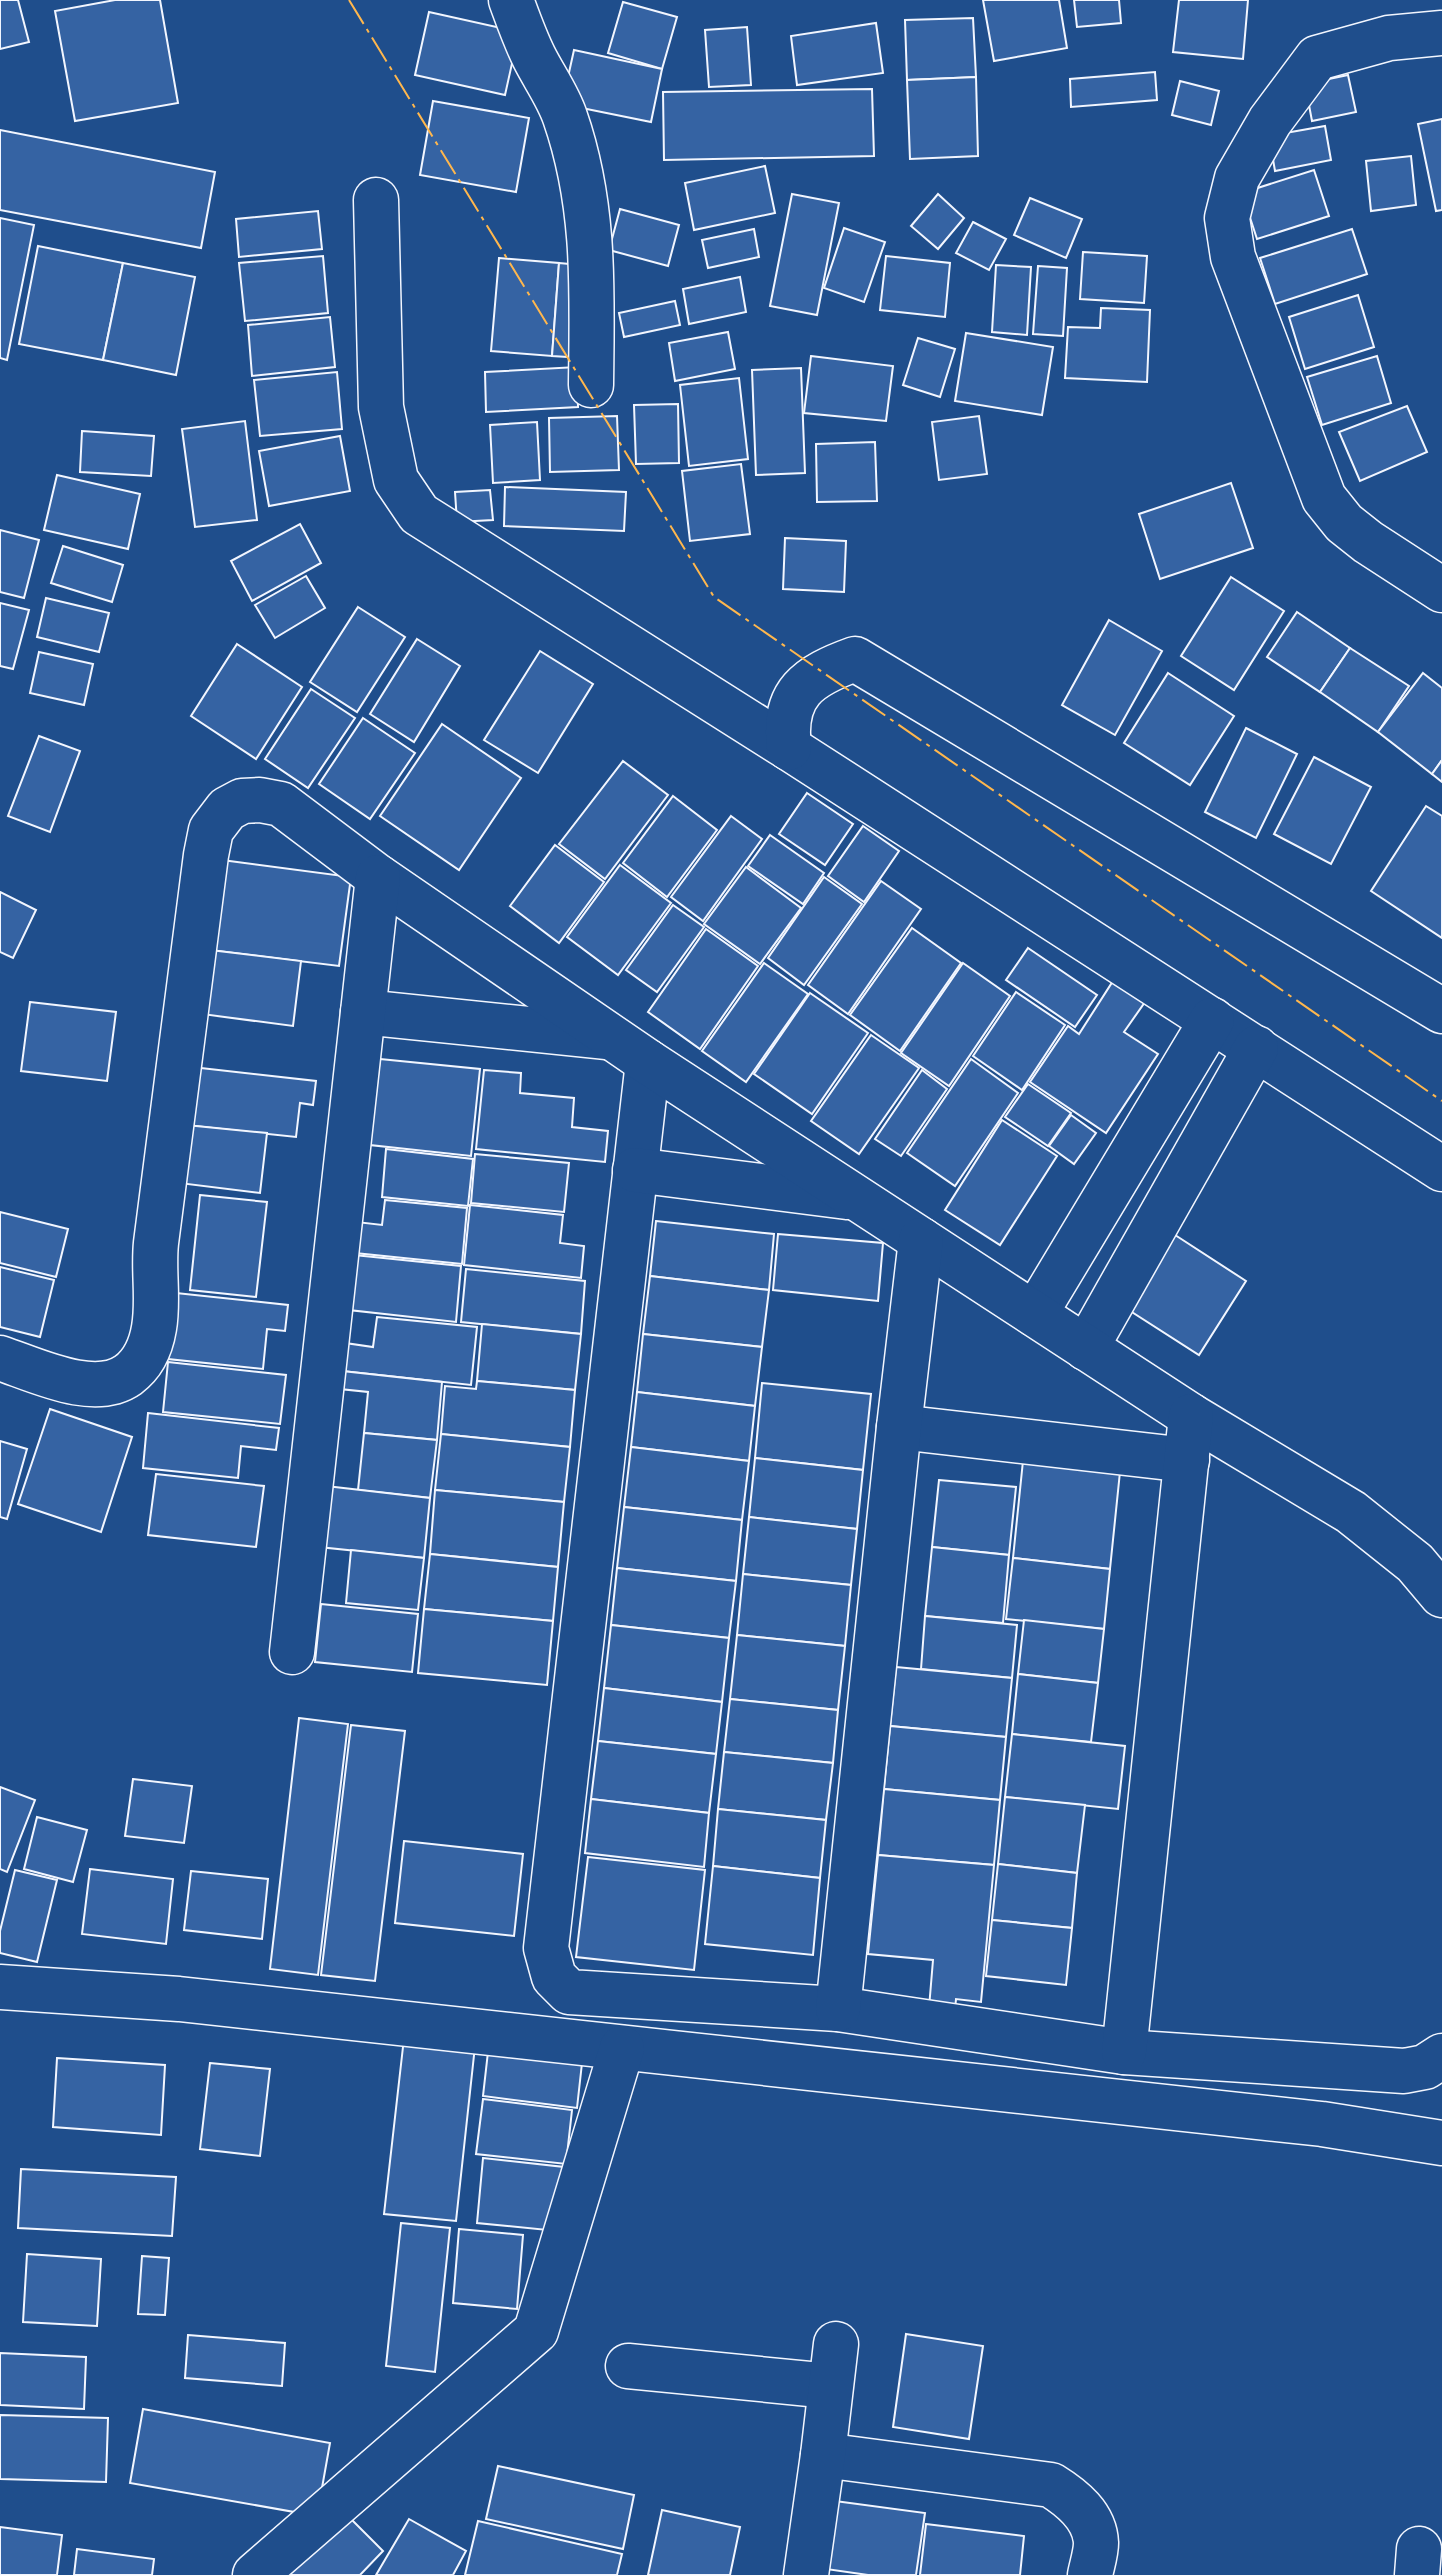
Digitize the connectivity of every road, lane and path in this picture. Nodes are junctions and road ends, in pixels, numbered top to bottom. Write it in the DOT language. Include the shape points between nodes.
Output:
graph roads {
  1 [pos="511,0"];
  2 [pos="1442,33"];
  3 [pos="376,200"];
  4 [pos="591,385"];
  5 [pos="1442,590"];
  6 [pos="789,748"];
  7 [pos="378,877"];
  8 [pos="1442,1011"];
  9 [pos="363,1012"];
  10 [pos="1212,1020"];
  11 [pos="612,1038"];
  12 [pos="1256,1048"];
  13 [pos="648,1062"];
  14 [pos="1166,1097"];
  15 [pos="1211,1128"];
  16 [pos="1442,1169"];
  17 [pos="635,1170"];
  18 [pos="858,1199"];
  19 [pos="921,1240"];
  20 [pos="1035,1314"];
  21 [pos="1086,1348"];
  22 [pos="0,1358"];
  23 [pos="1191,1416"];
  24 [pos="899,1427"];
  25 [pos="1187,1460"];
  26 [pos="1442,1595"];
  27 [pos="292,1652"];
  28 [pos="0,1987"];
  29 [pos="838,2009"];
  30 [pos="622,2048"];
  31 [pos="1124,2052"];
  32 [pos="1442,2056"];
  33 [pos="1442,2143"];
  34 [pos="628,2366"];
  35 [pos="823,2455"];
  36 [pos="255,2575"];
  37 [pos="806,2575"];
  38 [pos="1090,2575"];
  1 -- 4 [label="street" via="565,115 577,159 593,266"];
  2 -- 5 [label="street" via="1389,38 1317,58 1270,121 1237,178 1227,218 1233,257 1324,498 1368,542"];
  3 -- 6 [label="street" via="381,407 396,480 419,514"];
  6 -- 8 [label="street" via="786,725 806,683 855,659"];
  6 -- 10 [label="street"];
  7 -- 9 [label="street"];
  7 -- 11 [label="street"];
  7 -- 22 [label="street" via="281,804 242,801 227,809 211,830 206,855 155,1248 154,1327 144,1359 128,1375 94,1385"];
  9 -- 11 [label="street"];
  9 -- 27 [label="street"];
  10 -- 12 [label="street"];
  10 -- 14 [label="street"];
  11 -- 13 [label="street"];
  12 -- 15 [label="street"];
  12 -- 16 [label="street"];
  13 -- 17 [label="street"];
  13 -- 18 [label="street"];
  14 -- 15 [label="street"];
  14 -- 20 [label="street"];
  15 -- 21 [label="street"];
  17 -- 18 [label="street"];
  17 -- 29 [label="street" via="546,1948 554,1977 569,1992"];
  18 -- 19 [label="street"];
  19 -- 20 [label="street"];
  19 -- 24 [label="street"];
  20 -- 21 [label="street"];
  21 -- 23 [label="street"];
  23 -- 25 [label="street"];
  23 -- 26 [label="street" via="1351,1512 1415,1563"];
  24 -- 25 [label="street"];
  24 -- 29 [label="street"];
  25 -- 31 [label="street"];
  28 -- 30 [label="street" via="179,1999"];
  29 -- 31 [label="street"];
  30 -- 33 [label="street" via="1322,2124"];
  30 -- 36 [label="street" via="536,2331"];
  31 -- 32 [label="street" via="1404,2071"];
  34 -- 35 [label="street" via="833,2365"];
  35 -- 37 [label="street"];
  35 -- 38 [label="street" via="1051,2485 1076,2501 1087,2519 1096,2541"];
}
